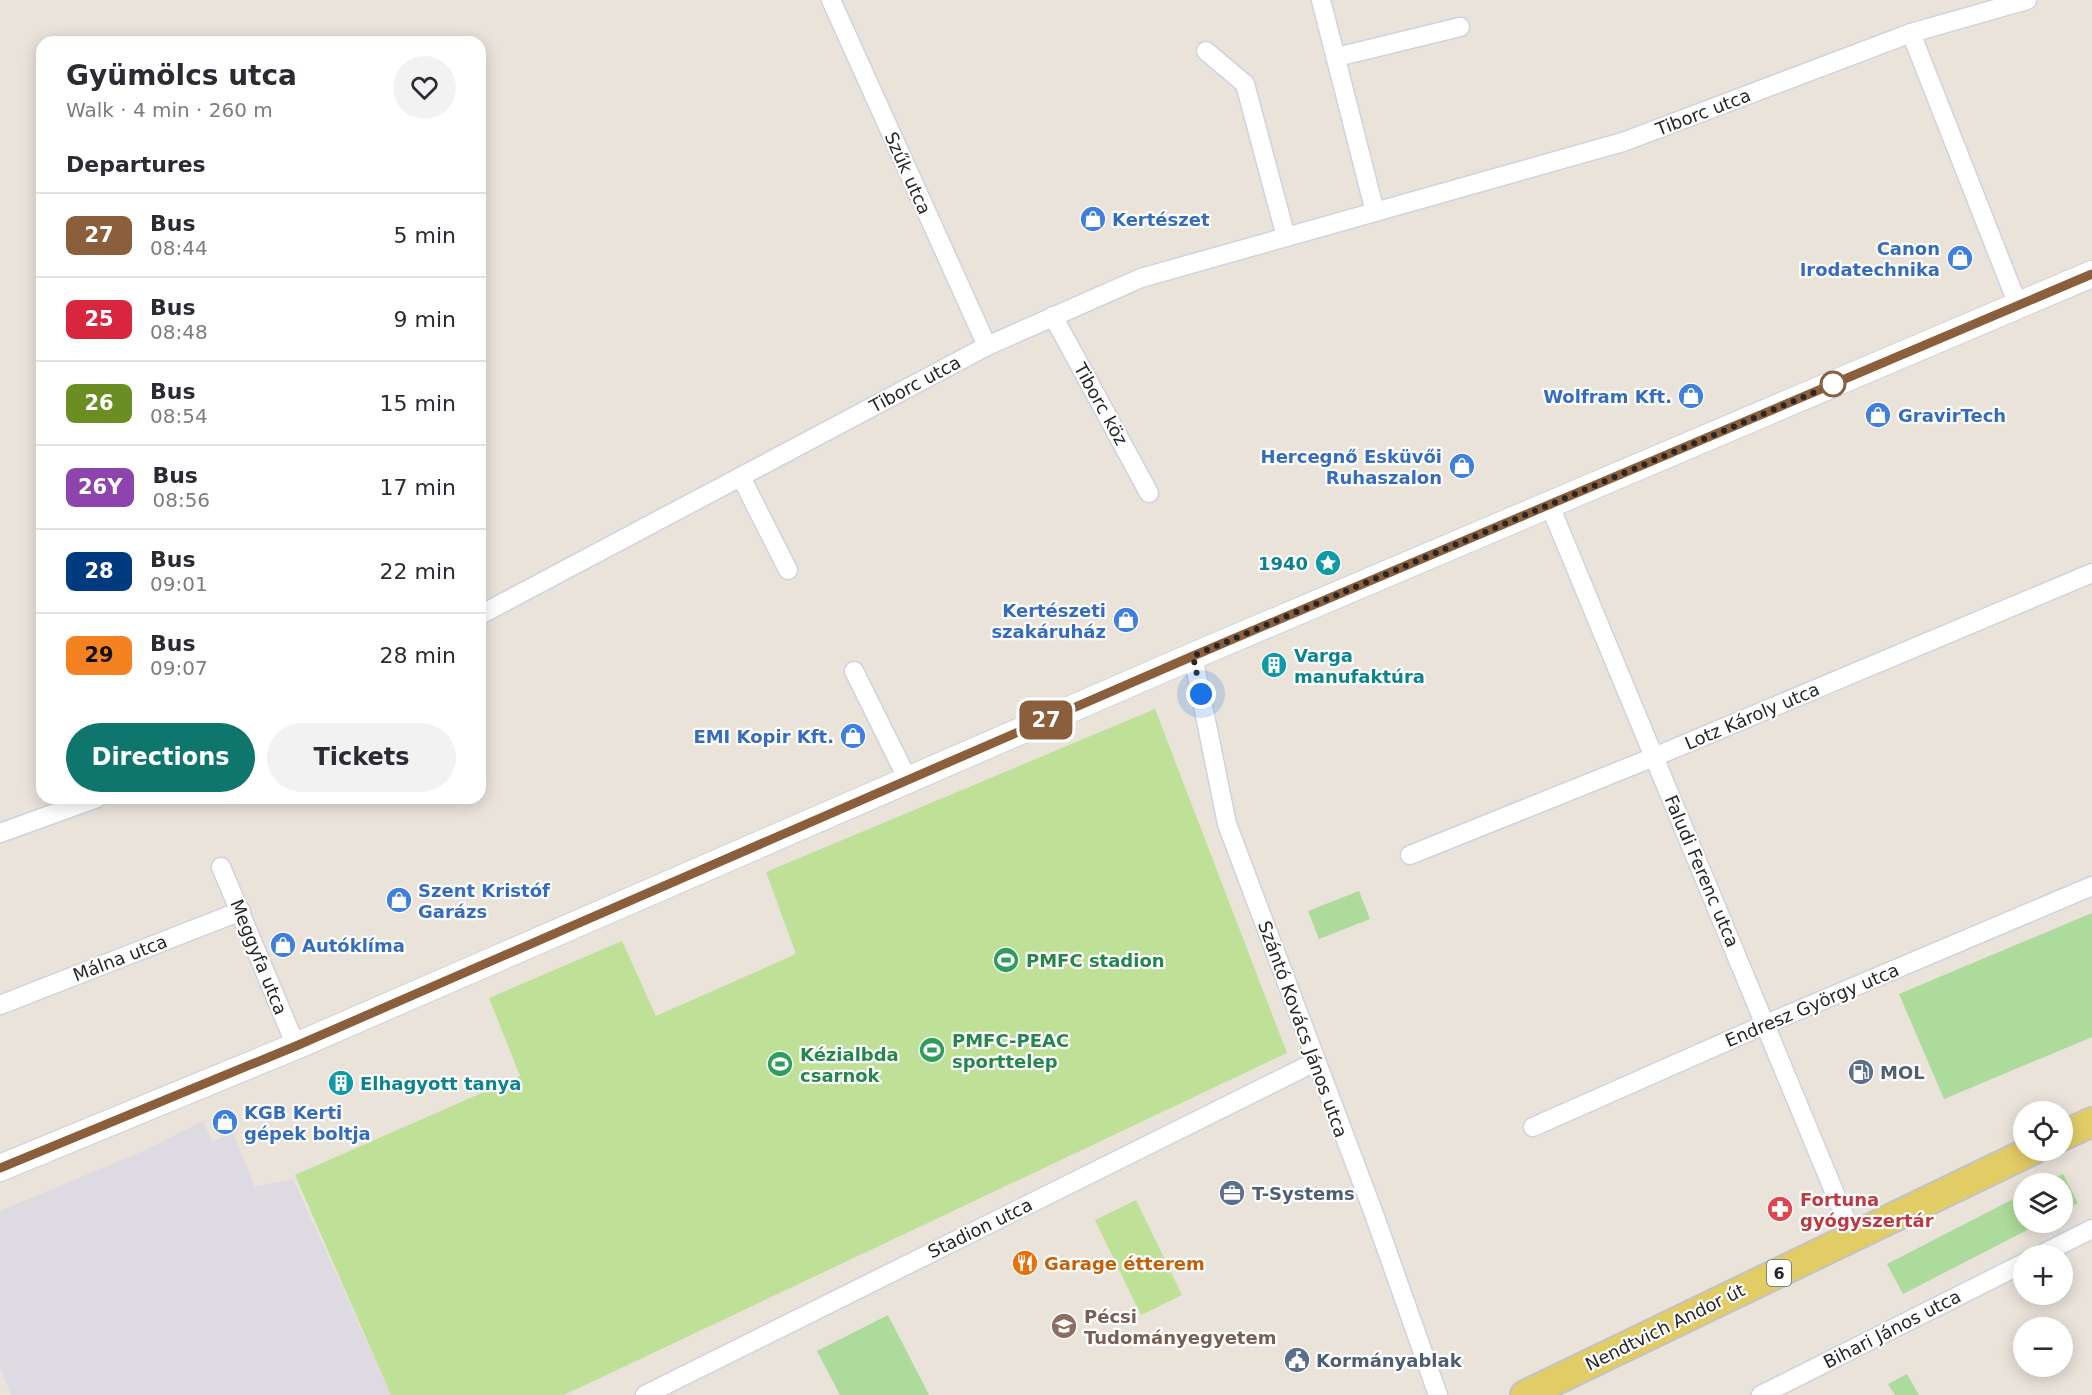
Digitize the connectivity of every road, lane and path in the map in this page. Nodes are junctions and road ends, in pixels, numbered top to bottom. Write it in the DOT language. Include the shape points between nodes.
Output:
graph roads {
  1 [pos="831,0"];
  2 [pos="1321,0"];
  3 [pos="2027,0"];
  4 [pos="1460,27"];
  5 [pos="1911,33"];
  6 [pos="1206,51"];
  7 [pos="1337,57"];
  8 [pos="1375,212"];
  9 [pos="1286,237"];
  10 [pos="2092,274"];
  11 [pos="2018,305"];
  12 [pos="1053,316"];
  13 [pos="987,346"];
  14 [pos="741,477"];
  15 [pos="1149,493"];
  16 [pos="1550,506"];
  17 [pos="788,570"];
  18 [pos="2092,573"];
  19 [pos="486,612"];
  20 [pos="1193,656"];
  21 [pos="854,671"];
  22 [pos="1654,757"];
  23 [pos="908,780"];
  24 [pos="80,804"];
  25 [pos="0,833"];
  26 [pos="1410,855"];
  27 [pos="221,867"];
  28 [pos="2092,886"];
  29 [pos="241,911"];
  30 [pos="0,1005"];
  31 [pos="1766,1024"];
  32 [pos="296,1046"];
  33 [pos="1315,1062"];
  34 [pos="2092,1122"];
  35 [pos="1533,1127"];
  36 [pos="2073,1131"];
  37 [pos="2013,1160"];
  38 [pos="0,1168"];
  39 [pos="2091,1231"];
  40 [pos="1852,1237"];
  41 [pos="2061,1245"];
  42 [pos="2013,1269"];
  43 [pos="681,1387"];
  44 [pos="645,1395"];
  45 [pos="1438,1395"];
  46 [pos="1525,1395"];
  47 [pos="1761,1395"];
  1 -- 13 [label="street, Szűk utca"];
  2 -- 7 [label="street"];
  3 -- 5 [label="street, Tiborc utca"];
  4 -- 7 [label="street"];
  5 -- 8 [label="street, Tiborc utca" via="1623,142"];
  5 -- 11 [label="street"];
  6 -- 9 [label="street" via="1245,84"];
  7 -- 8 [label="street"];
  8 -- 9 [label="street, Tiborc utca"];
  9 -- 12 [label="street, Tiborc utca" via="1141,278"];
  10 -- 11 [label="street"];
  11 -- 16 [label="street"];
  12 -- 13 [label="street, Tiborc utca"];
  12 -- 15 [label="street, Tiborc köz"];
  13 -- 14 [label="street, Tiborc utca"];
  14 -- 17 [label="street"];
  14 -- 19 [label="street, Tiborc utca"];
  16 -- 20 [label="street"];
  16 -- 22 [label="street, Faludi Ferenc utca"];
  18 -- 22 [label="street, Lotz Károly utca"];
  20 -- 23 [label="street"];
  20 -- 33 [label="street, Szántó Kovács János utca" via="1227,824"];
  21 -- 23 [label="street"];
  22 -- 26 [label="street, Lotz Károly utca"];
  22 -- 31 [label="street, Faludi Ferenc utca"];
  23 -- 32 [label="street"];
  24 -- 25 [label="street"];
  27 -- 29 [label="street, Meggyfa utca"];
  28 -- 31 [label="street, Endresz György utca"];
  29 -- 30 [label="street, Málna utca"];
  29 -- 32 [label="street, Meggyfa utca"];
  31 -- 35 [label="street, Endresz György utca"];
  31 -- 40 [label="street, Faludi Ferenc utca"];
  32 -- 38 [label="street"];
  33 -- 43 [label="street, Stadion utca"];
  33 -- 45 [label="street, Szántó Kovács János utca"];
  34 -- 36 [label="main road"];
  37 -- 40 [label="main road, Nendtvich Andor út / 6"];
  39 -- 41 [label="street"];
  40 -- 46 [label="main road, Nendtvich Andor út / 6"];
  42 -- 47 [label="street, Bihari János utca"];
  43 -- 44 [label="street, Stadion utca"];
}
